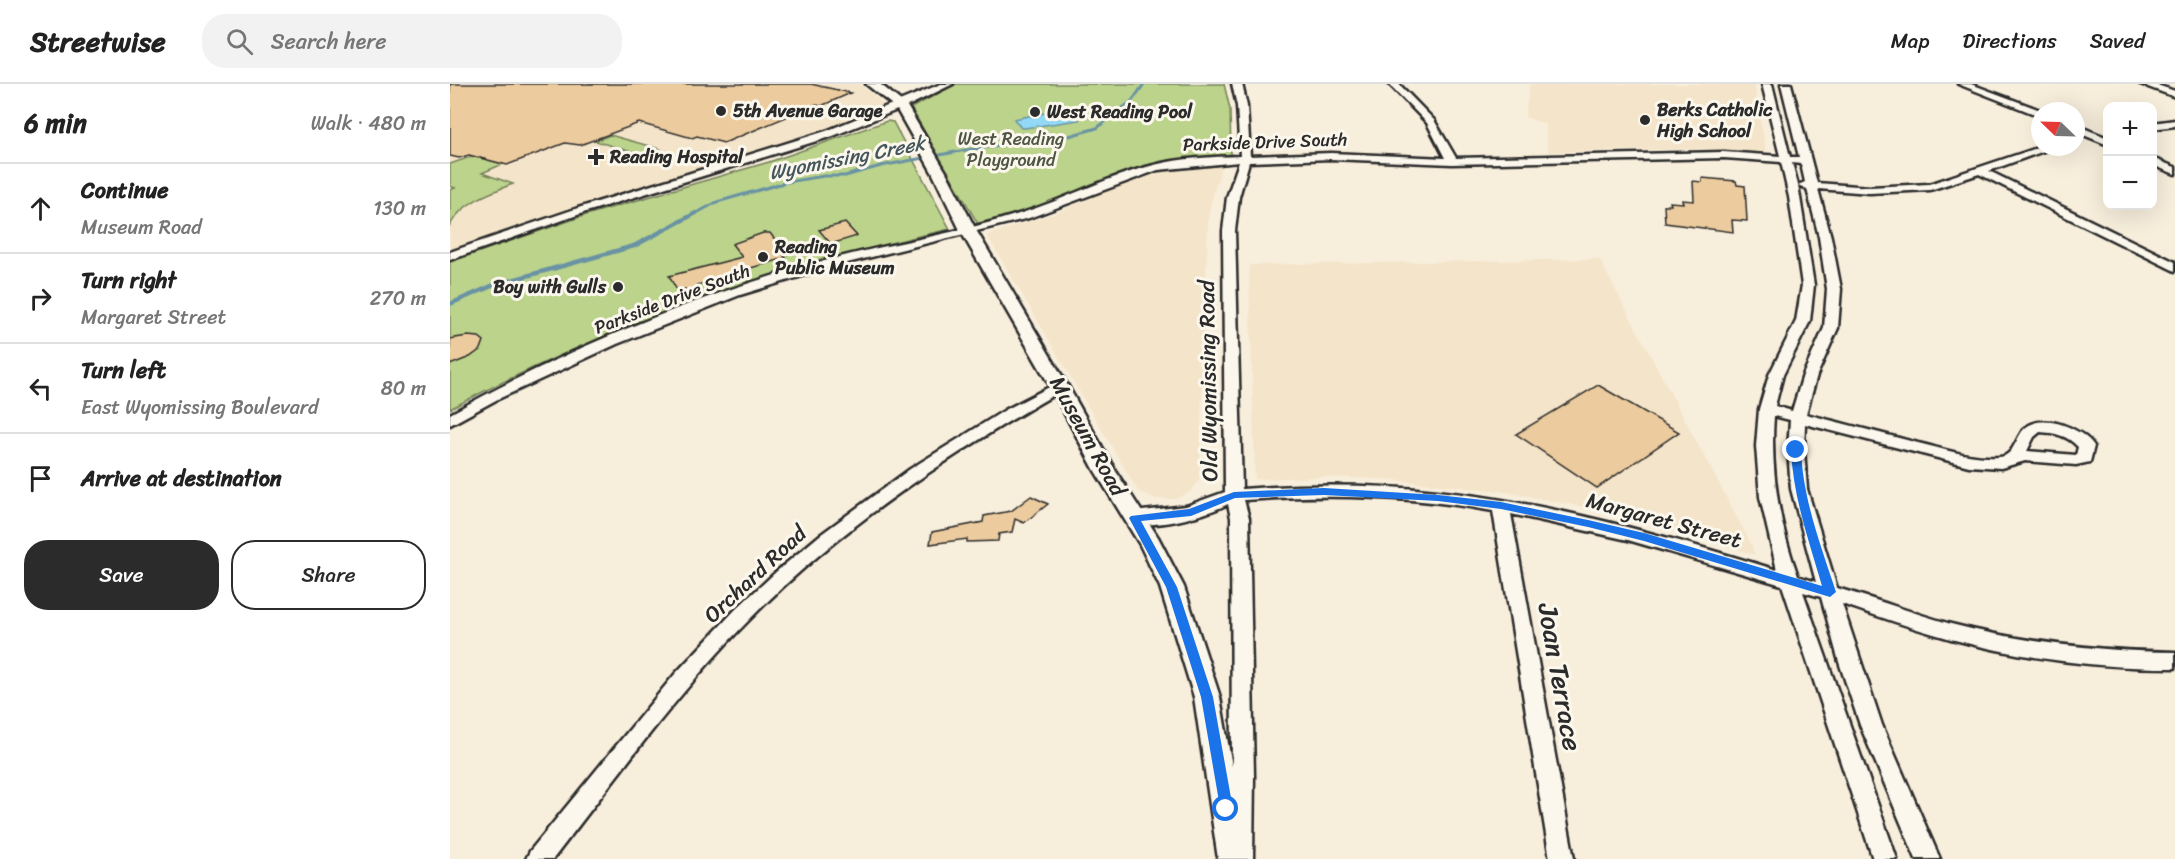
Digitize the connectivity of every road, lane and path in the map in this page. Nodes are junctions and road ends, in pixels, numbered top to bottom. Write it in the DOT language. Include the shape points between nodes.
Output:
graph roads {
  1 [pos="872,84"];
  2 [pos="948,84"];
  3 [pos="1237,84"];
  4 [pos="1397,84"];
  5 [pos="1767,84"];
  6 [pos="1786,84"];
  7 [pos="1963,84"];
  8 [pos="2145,84"];
  9 [pos="887,88"];
  10 [pos="2175,94"];
  11 [pos="901,106"];
  12 [pos="2031,110"];
  13 [pos="2175,123"];
  14 [pos="2157,125"];
  15 [pos="2085,132"];
  16 [pos="2103,133"];
  17 [pos="2089,134"];
  18 [pos="2085,135"];
  19 [pos="2103,140"];
  20 [pos="2031,154"];
  21 [pos="1245,159"];
  22 [pos="1785,159"];
  23 [pos="1452,161"];
  24 [pos="1805,161"];
  25 [pos="2157,163"];
  26 [pos="1981,171"];
  27 [pos="2175,171"];
  28 [pos="1792,184"];
  29 [pos="1811,186"];
  30 [pos="968,230"];
  31 [pos="450,256"];
  32 [pos="2175,267"];
  33 [pos="1059,386"];
  34 [pos="1767,409"];
  35 [pos="1798,417"];
  36 [pos="450,420"];
  37 [pos="2012,459"];
  38 [pos="1234,495"];
  39 [pos="1501,506"];
  40 [pos="1134,518"];
  41 [pos="1792,581"];
  42 [pos="1830,592"];
  43 [pos="2175,660"];
  44 [pos="538,859"];
  45 [pos="1233,859"];
  46 [pos="1241,859"];
  47 [pos="1562,859"];
  48 [pos="1885,859"];
  49 [pos="1928,859"];
  1 -- 9 [label="main road, Museum Road"];
  2 -- 11 [label="street"];
  3 -- 21 [label="street, Old Wyomissing Road" via="1243,108"];
  4 -- 23 [label="street" via="1431,122"];
  5 -- 22 [label="street"];
  6 -- 24 [label="street"];
  7 -- 12 [label="street"];
  8 -- 10 [label="street"];
  9 -- 11 [label="main road, Museum Road"];
  11 -- 30 [label="main road, Museum Road"];
  11 -- 31 [label="street" via="849,129 771,155 626,196"];
  13 -- 14 [label="street"];
  15 -- 17 [label="street"];
  16 -- 17 [label="street"];
  17 -- 18 [label="street"];
  17 -- 19 [label="street"];
  20 -- 26 [label="street"];
  21 -- 23 [label="street, Parkside Drive South" via="1353,156"];
  21 -- 30 [label="street, Parkside Drive South" via="1157,167 1051,208"];
  21 -- 38 [label="street, Old Wyomissing Road" via="1233,197 1229,231"];
  22 -- 23 [label="street, Parkside Drive South" via="1695,155"];
  22 -- 24 [label="street, Parkside Drive South"];
  22 -- 28 [label="street"];
  24 -- 29 [label="street"];
  25 -- 27 [label="street"];
  26 -- 29 [label="street" via="1930,187 1909,189"];
  26 -- 32 [label="street"];
  28 -- 29 [label="street"];
  28 -- 34 [label="street" via="1806,258 1807,297 1803,321 1776,375"];
  29 -- 35 [label="street" via="1832,270 1833,314 1827,338 1809,375"];
  30 -- 33 [label="main road, Museum Road"];
  30 -- 36 [label="street, Parkside Drive South" via="831,263 735,292 572,359"];
  33 -- 40 [label="main road, Museum Road"];
  33 -- 44 [label="street, Orchard Road" via="971,435 906,478 792,568 704,655"];
  34 -- 35 [label="street"];
  34 -- 41 [label="street" via="1766,488 1782,557"];
  35 -- 37 [label="street" via="1969,461 2001,463"];
  35 -- 42 [label="street" via="1799,489"];
  38 -- 39 [label="street, Margaret Street" via="1355,492"];
  38 -- 40 [label="street, Margaret Street" via="1191,512"];
  38 -- 46 [label="street, Old Wyomissing Road" via="1240,518"];
  39 -- 41 [label="street, Margaret Street" via="1644,537"];
  39 -- 47 [label="street, Joan Terrace"];
  40 -- 45 [label="main road, Museum Road" via="1172,587 1207,697"];
  41 -- 42 [label="street, Margaret Street"];
  41 -- 48 [label="street"];
  42 -- 43 [label="street, Margaret Street" via="1924,624 2018,646 2100,658"];
  42 -- 49 [label="street" via="1871,725"];
}
